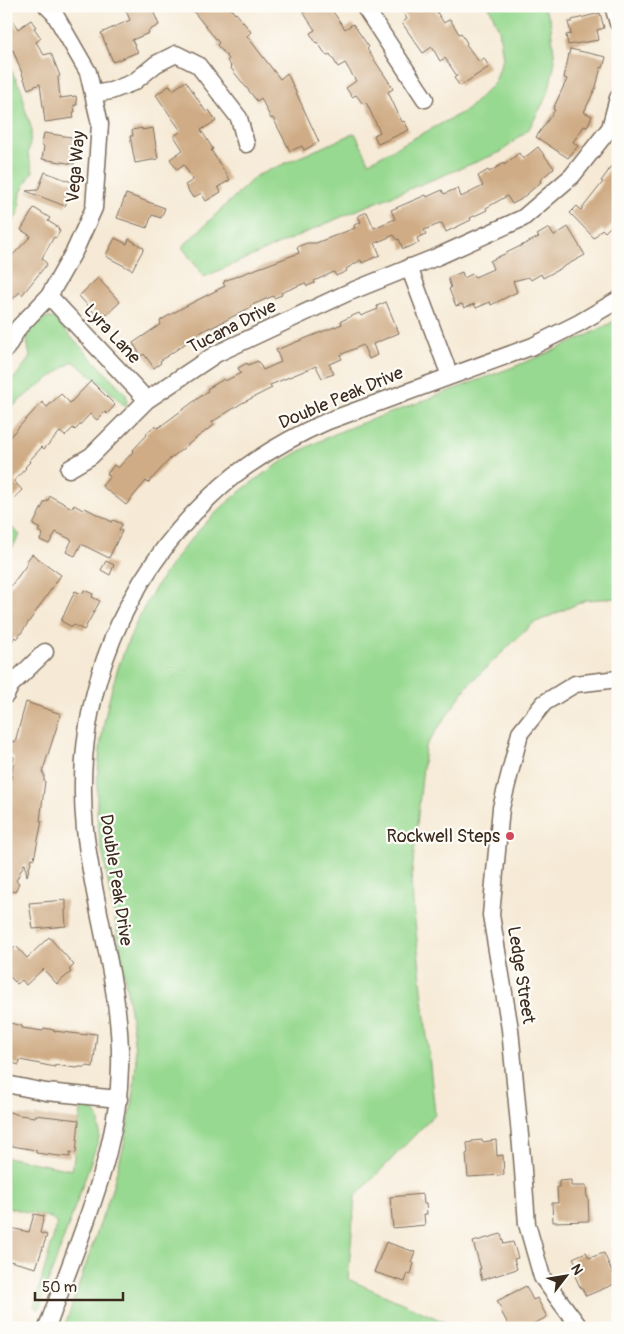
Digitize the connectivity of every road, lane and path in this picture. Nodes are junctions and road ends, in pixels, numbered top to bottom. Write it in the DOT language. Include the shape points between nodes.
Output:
graph roads {
  1 [pos="47,6"];
  2 [pos="364,6"];
  3 [pos="613,6"];
  4 [pos="618,23"];
  5 [pos="94,94"];
  6 [pos="618,98"];
  7 [pos="426,99"];
  8 [pos="246,144"];
  9 [pos="409,268"];
  10 [pos="49,296"];
  11 [pos="618,300"];
  12 [pos="6,350"];
  13 [pos="450,376"];
  14 [pos="147,400"];
  15 [pos="69,469"];
  16 [pos="45,652"];
  17 [pos="618,679"];
  18 [pos="6,696"];
  19 [pos="6,1084"];
  20 [pos="119,1099"];
  21 [pos="47,1328"];
  22 [pos="580,1328"];
  1 -- 5 [label="street, Vega Way" via="88,72"];
  2 -- 7 [label="street"];
  3 -- 4 [label="street"];
  5 -- 8 [label="street" via="134,82 156,64 176,54 198,65 239,118"];
  5 -- 10 [label="street, Vega Way" via="100,124 94,208"];
  6 -- 9 [label="street, Tucana Drive" via="610,128 572,176 523,218"];
  9 -- 13 [label="street"];
  9 -- 14 [label="street, Tucana Drive" via="216,354"];
  10 -- 12 [label="street, Vega Way" via="19,327"];
  10 -- 14 [label="street, Lyra Lane"];
  11 -- 13 [label="street, Double Peak Drive" via="533,346"];
  13 -- 20 [label="street, Double Peak Drive" via="313,428 245,467 206,500 168,543 148,570 110,643 89,716 83,794 88,851 115,988"];
  14 -- 15 [label="street, Tucana Drive" via="91,456"];
  16 -- 18 [label="street" via="11,685"];
  17 -- 22 [label="street, Ledge Street" via="575,684 544,703 520,734 501,808 491,915 510,1029 527,1224 542,1277"];
  19 -- 20 [label="street" via="46,1092"];
  20 -- 21 [label="street, Double Peak Drive" via="100,1184"];
}
